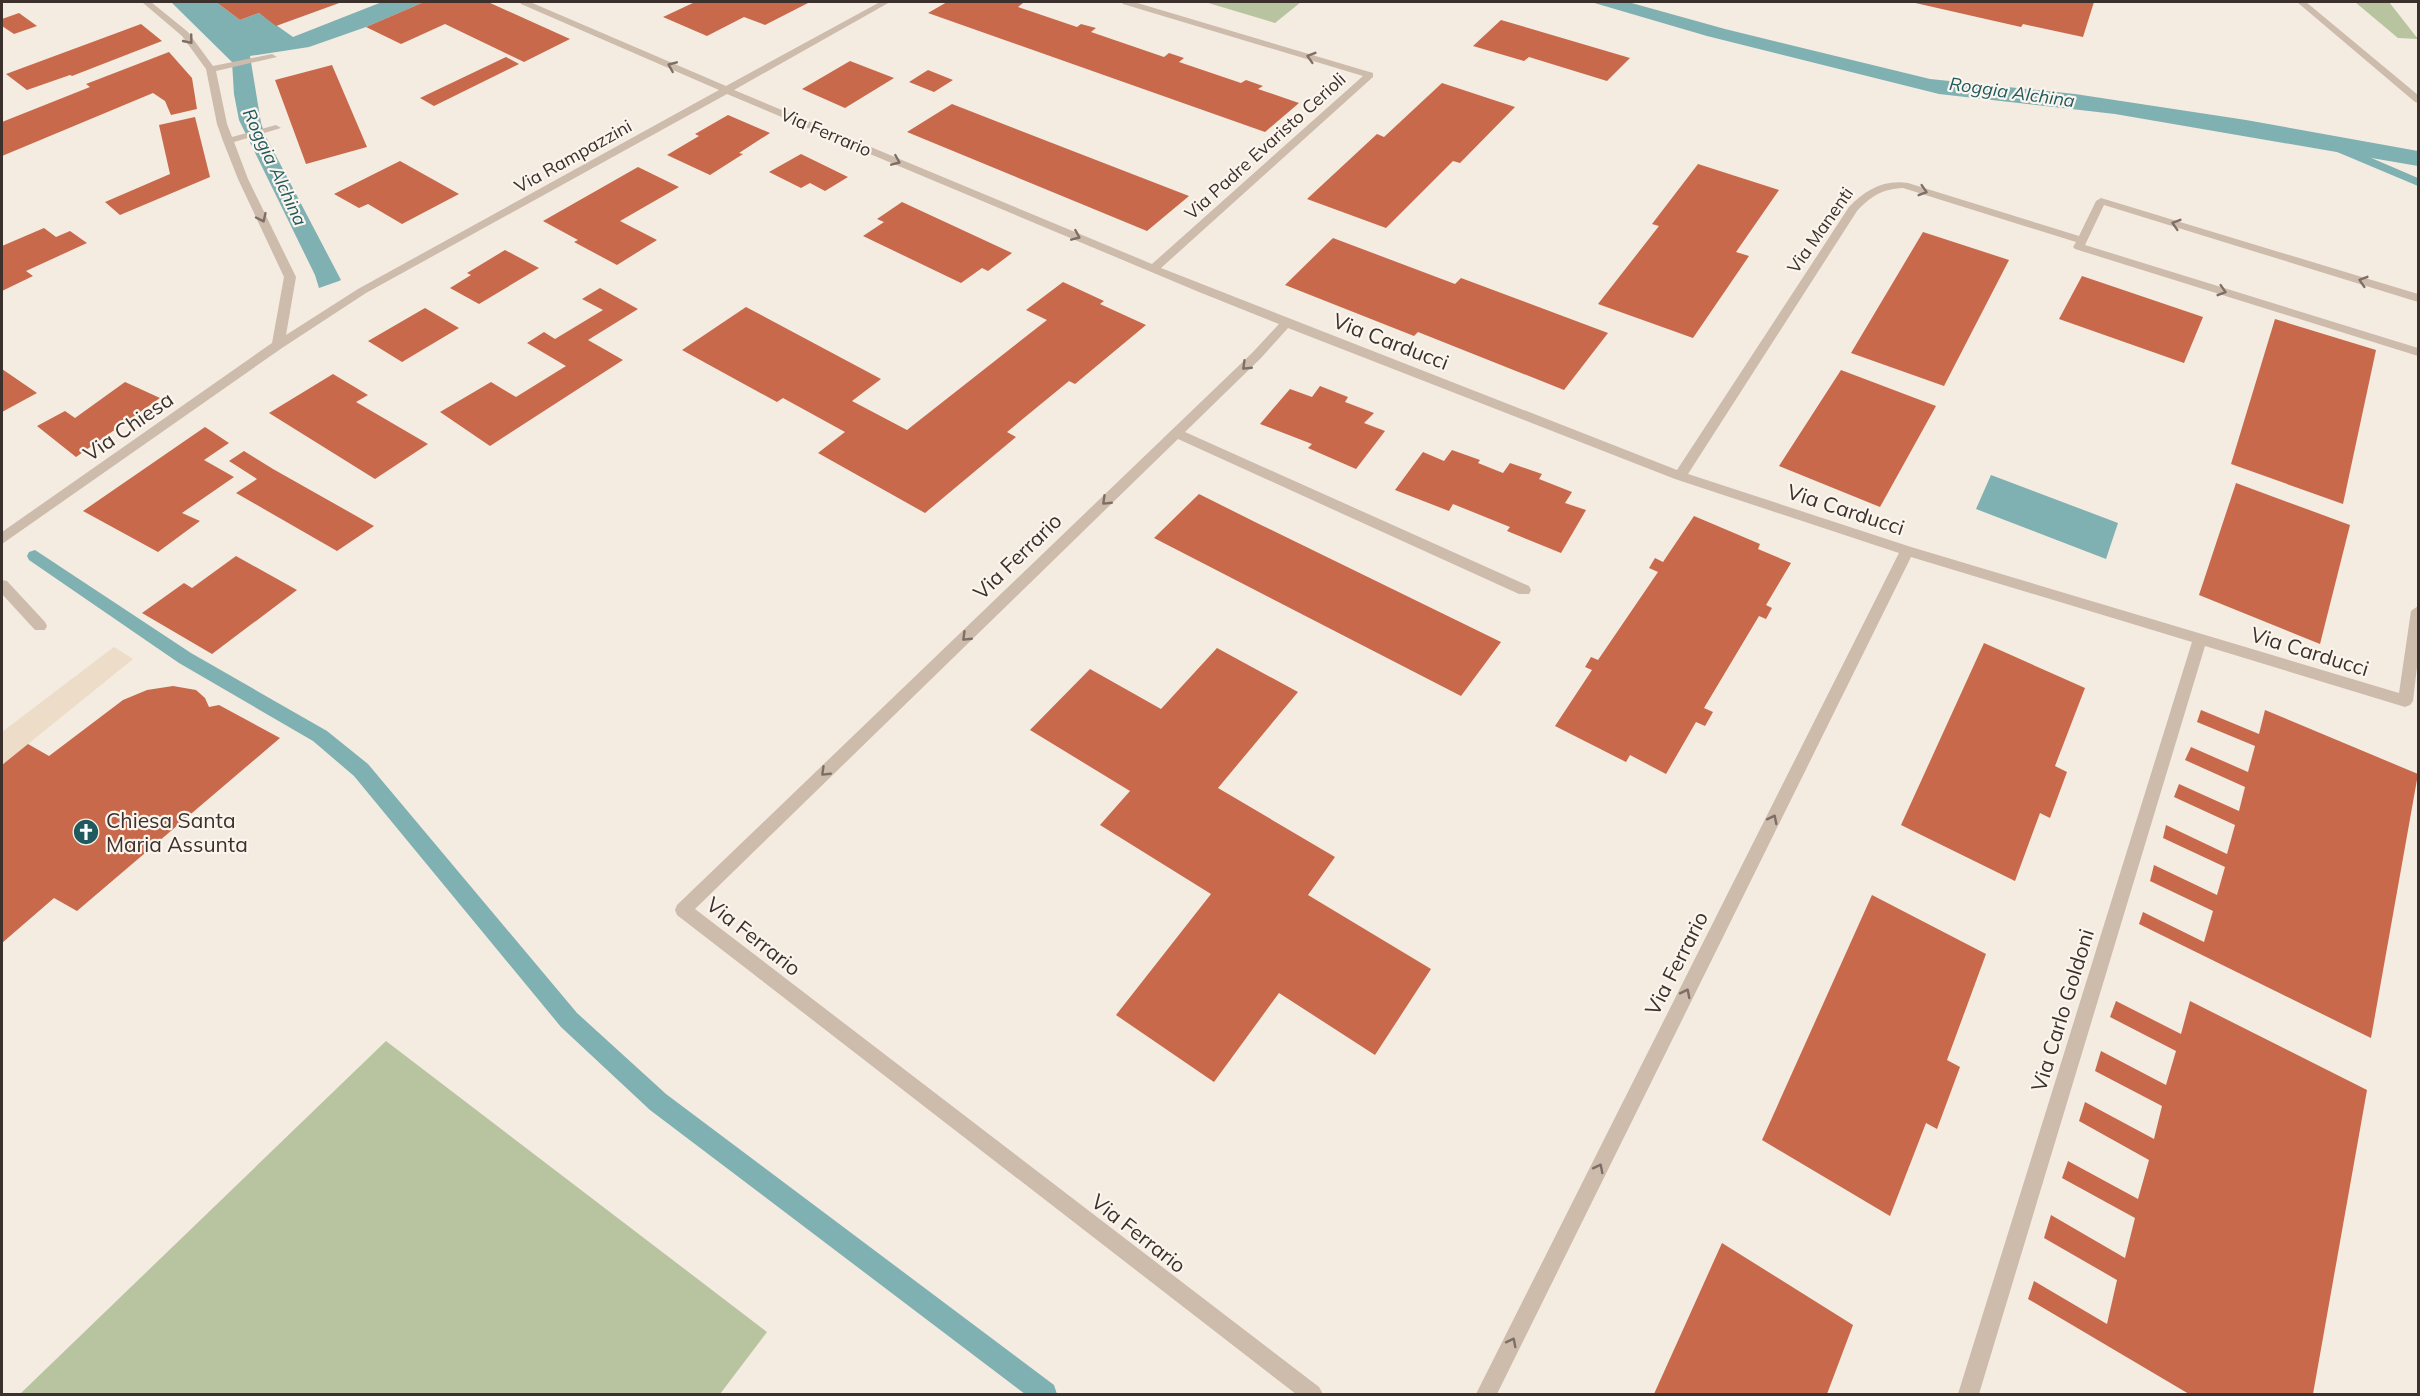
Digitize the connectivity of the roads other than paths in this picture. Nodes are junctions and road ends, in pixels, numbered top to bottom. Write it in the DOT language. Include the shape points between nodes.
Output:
graph roads {
  1 [pos="146,2"];
  2 [pos="524,2"];
  3 [pos="886,2"];
  4 [pos="1125,2"];
  5 [pos="2301,2"];
  6 [pos="272,57"];
  7 [pos="211,69"];
  8 [pos="726,89"];
  9 [pos="2418,100"];
  10 [pos="276,128"];
  11 [pos="228,141"];
  12 [pos="2082,240"];
  13 [pos="1153,269"];
  14 [pos="2418,298"];
  15 [pos="1286,323"];
  16 [pos="278,345"];
  17 [pos="2418,352"];
  18 [pos="1176,433"];
  19 [pos="1680,476"];
  20 [pos="2,538"];
  21 [pos="1907,551"];
  22 [pos="2,585"];
  23 [pos="1524,590"];
  24 [pos="2418,611"];
  25 [pos="40,626"];
  26 [pos="2200,640"];
  27 [pos="2412,703"];
  28 [pos="1312,1395"];
  29 [pos="1486,1395"];
  30 [pos="1968,1395"];
  1 -- 7 [label="street, one-way" via="185,34"];
  8 -- 2 [label="street, Via Ferrario, one-way"];
  3 -- 8 [label="street, Via Rampazzini"];
  13 -- 4 [label="street, Via Padre Evaristo Cerioli, one-way" via="1370,75"];
  5 -- 9 [label="street"];
  6 -- 7 [label="street"];
  7 -- 11 [label="street"];
  8 -- 13 [label="street, Via Ferrario, one-way"];
  8 -- 16 [label="street, Via Rampazzini" via="362,291"];
  10 -- 11 [label="street"];
  11 -- 16 [label="street, one-way" via="290,277"];
  14 -- 12 [label="street, one-way" via="2101,201"];
  12 -- 17 [label="street, Via Manenti, one-way" via="2079,247"];
  19 -- 12 [label="street, Via Manenti, one-way" via="1853,209 1880,186 1904,185"];
  13 -- 15 [label="street, Via Ferrario"];
  15 -- 18 [label="street, Via Ferrario, one-way"];
  15 -- 19 [label="street, Via Carducci"];
  16 -- 20 [label="street, Via Chiesa"];
  18 -- 23 [label="street"];
  18 -- 28 [label="street, Via Ferrario, one-way" via="683,910"];
  19 -- 21 [label="street, Via Carducci"];
  21 -- 26 [label="street, Via Carducci"];
  29 -- 21 [label="street, Via Ferrario, one-way"];
  22 -- 25 [label="street"];
  24 -- 27 [label="street, Via Carducci"];
  26 -- 27 [label="street, Via Carducci"];
  26 -- 30 [label="street, Via Carlo Goldoni"];
}
